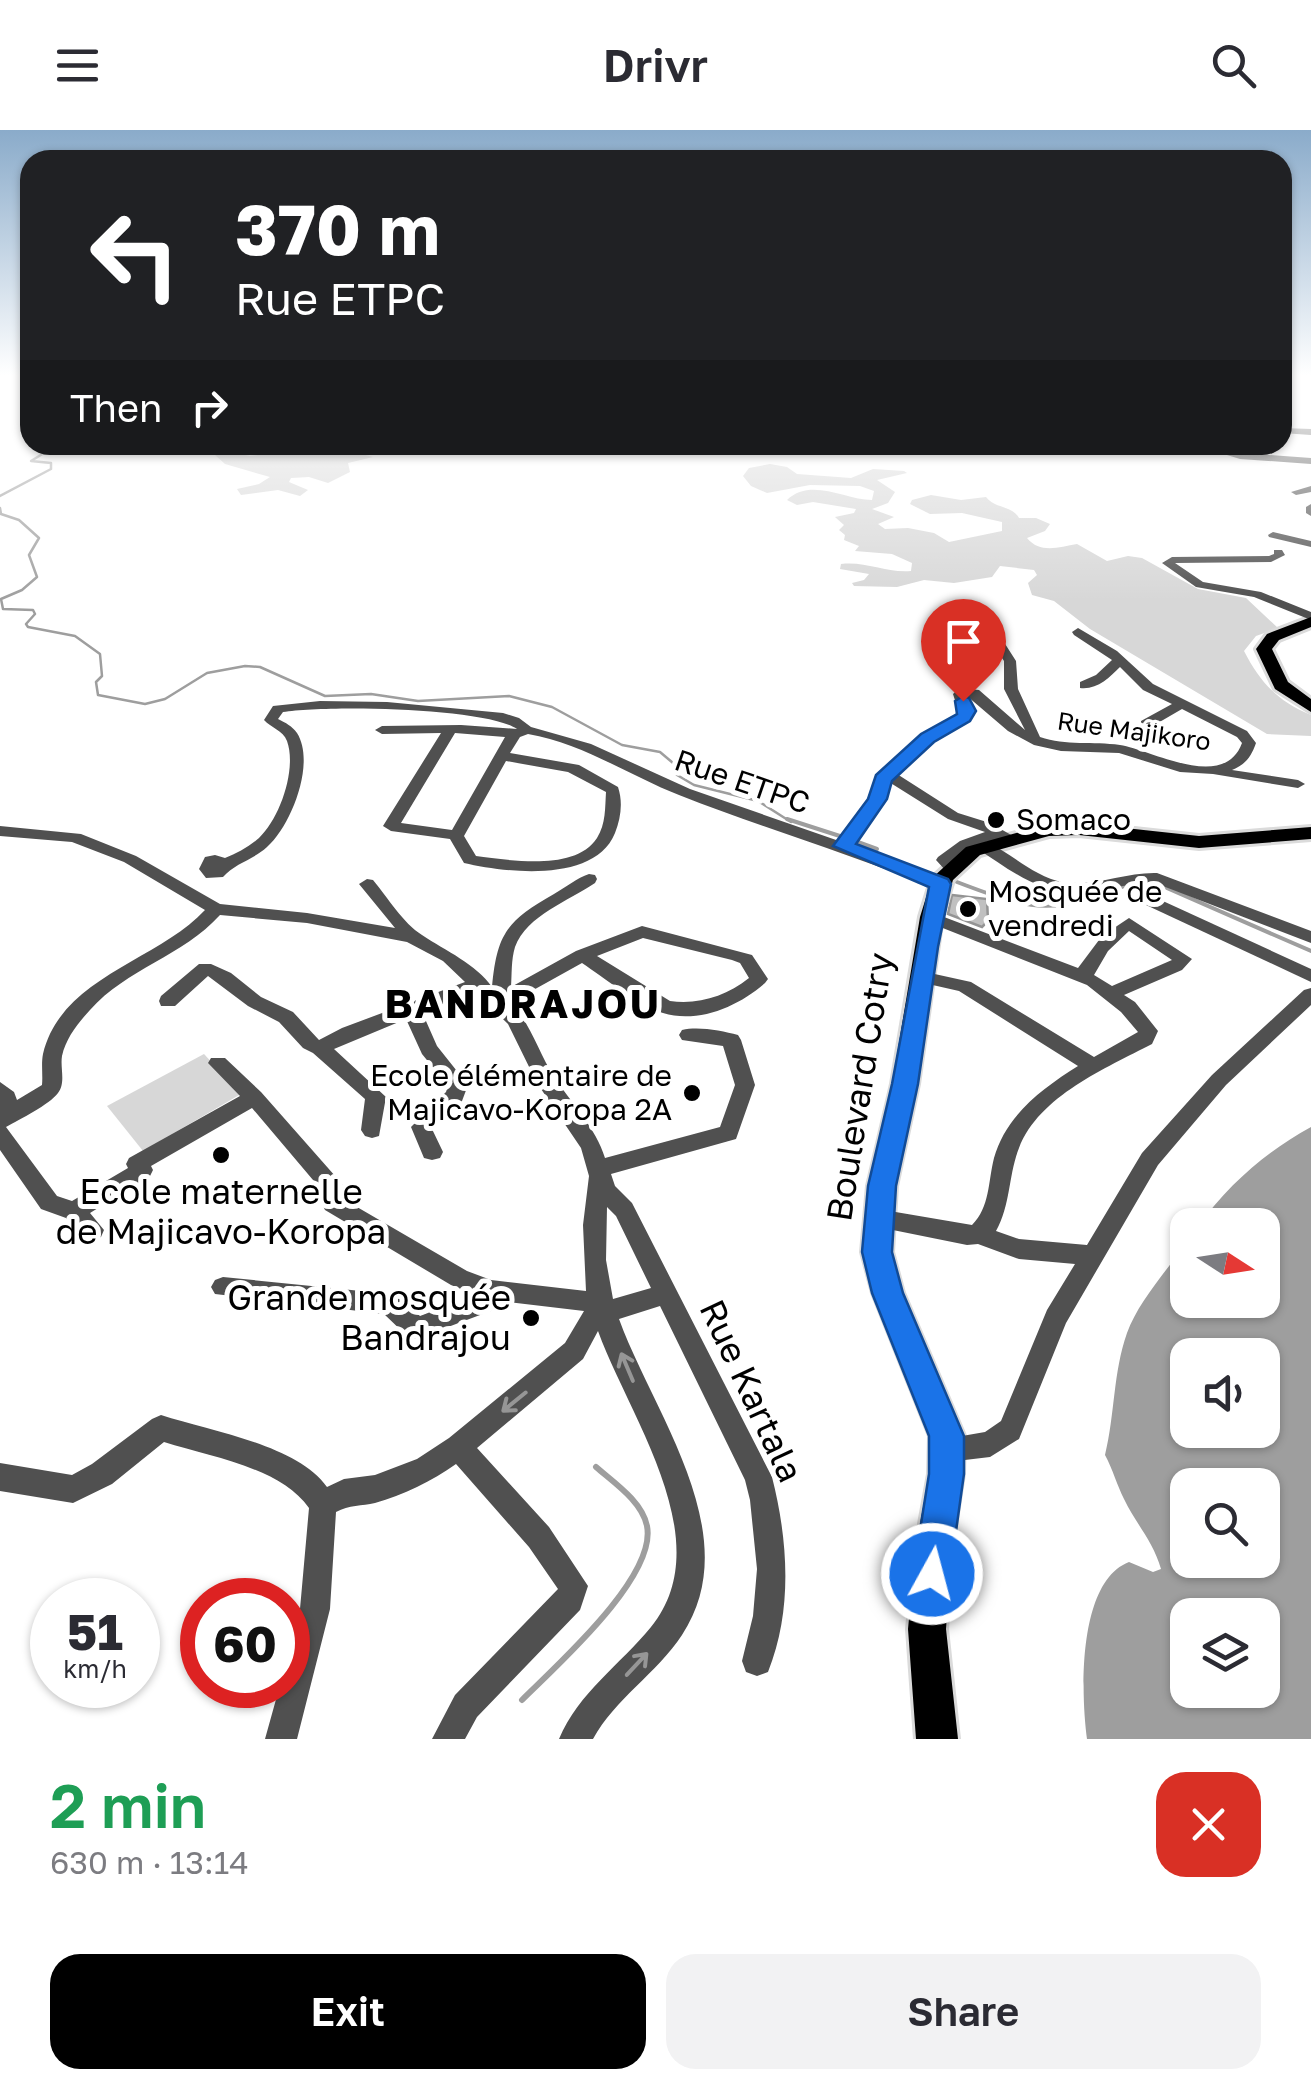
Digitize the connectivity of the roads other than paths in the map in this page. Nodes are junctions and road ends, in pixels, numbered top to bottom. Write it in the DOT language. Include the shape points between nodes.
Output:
graph roads {
  1 [pos="1236,455"];
  2 [pos="1311,462"];
  3 [pos="1311,489"];
  4 [pos="1296,492"];
  5 [pos="1274,535"];
  6 [pos="1311,544"];
  7 [pos="1278,552"];
  8 [pos="1311,618"];
  9 [pos="993,622"];
  10 [pos="1078,632"];
  11 [pos="1120,660"];
  12 [pos="1085,684"];
  13 [pos="1182,703"];
  14 [pos="1311,707"];
  15 [pos="1146,724"];
  16 [pos="382,730"];
  17 [pos="450,730"];
  18 [pos="521,732"];
  19 [pos="1034,740"];
  20 [pos="502,756"];
  21 [pos="1208,769"];
  22 [pos="888,775"];
  23 [pos="1298,784"];
  24 [pos="0,831"];
  25 [pos="1311,833"];
  26 [pos="457,835"];
  27 [pos="848,840"];
  28 [pos="1007,840"];
  29 [pos="984,846"];
  30 [pos="224,864"];
  31 [pos="946,876"];
  32 [pos="589,879"];
  33 [pos="366,884"];
  34 [pos="1152,901"];
  35 [pos="216,910"];
  36 [pos="932,917"];
  37 [pos="412,937"];
  38 [pos="1311,937"];
  39 [pos="582,956"];
  40 [pos="1307,974"];
  41 [pos="921,977"];
  42 [pos="1084,977"];
  43 [pos="480,983"];
  44 [pos="1112,993"];
  45 [pos="1311,994"];
  46 [pos="168,1001"];
  47 [pos="498,1002"];
  48 [pos="412,1012"];
  49 [pos="689,1036"];
  50 [pos="320,1048"];
  51 [pos="218,1063"];
  52 [pos="1094,1066"];
  53 [pos="0,1090"];
  54 [pos="254,1097"];
  55 [pos="2,1123"];
  56 [pos="372,1130"];
  57 [pos="432,1152"];
  58 [pos="600,1168"];
  59 [pos="74,1211"];
  60 [pos="878,1218"];
  61 [pos="93,1230"];
  62 [pos="978,1234"];
  63 [pos="1093,1256"];
  64 [pos="223,1288"];
  65 [pos="490,1290"];
  66 [pos="666,1294"];
  67 [pos="601,1304"];
  68 [pos="458,1447"];
  69 [pos="948,1448"];
  70 [pos="0,1476"];
  71 [pos="323,1504"];
  72 [pos="756,1662"];
  73 [pos="281,1739"];
  74 [pos="448,1739"];
  75 [pos="575,1739"];
  76 [pos="937,1739"];
  1 -- 2 [label="street"];
  3 -- 4 [label="street"];
  5 -- 6 [label="street"];
  7 -- 8 [label="street" via="1271,559 1168,563 1194,583 1257,594"];
  8 -- 14 [label="main road" via="1273,637 1264,649 1280,685"];
  9 -- 19 [label="street"];
  10 -- 11 [label="street, Rue Majikoro"];
  11 -- 12 [label="street"];
  11 -- 13 [label="street, Rue Majikoro" via="1148,687"];
  13 -- 15 [label="street"];
  13 -- 21 [label="street, Rue Majikoro" via="1249,743 1238,764"];
  16 -- 17 [label="street"];
  17 -- 18 [label="street"];
  17 -- 26 [label="street" via="391,826"];
  18 -- 20 [label="street"];
  18 -- 27 [label="street, Rue ETPC" via="558,736 684,792"];
  18 -- 30 [label="street" via="510,719 469,712 278,708 270,720 293,741 294,783 268,838"];
  19 -- 21 [label="street, Rue Majikoro"];
  19 -- 22 [label="street, Rue Majikoro" via="972,692 962,692 966,714 927,738"];
  20 -- 26 [label="street"];
  20 -- 26 [label="street" via="562,762 593,775 613,790 610,832 600,847 550,868 470,860"];
  21 -- 23 [label="street"];
  22 -- 27 [label="street, Rue Majikoro"];
  22 -- 28 [label="street"];
  24 -- 35 [label="street" via="74,838 130,858"];
  25 -- 28 [label="main road" via="1199,842 1064,829"];
  27 -- 31 [label="street, Rue ETPC"];
  28 -- 29 [label="main road"];
  28 -- 31 [label="street" via="990,836 959,847 944,860"];
  29 -- 31 [label="main road"];
  29 -- 38 [label="street" via="1059,887 1157,878"];
  31 -- 36 [label="main road, Boulevard Cotry"];
  32 -- 47 [label="street" via="515,930"];
  33 -- 37 [label="street"];
  34 -- 40 [label="street"];
  35 -- 37 [label="street"];
  35 -- 55 [label="street" via="192,936 87,1002 51,1057 50,1090"];
  36 -- 41 [label="main road, Boulevard Cotry"];
  36 -- 42 [label="street"];
  37 -- 43 [label="street, Rue Kartala"];
  39 -- 39 [label="street" via="670,1009 713,1004 759,979 736,955 642,932"];
  39 -- 47 [label="street"];
  41 -- 52 [label="street" via="964,986"];
  41 -- 60 [label="main road, Boulevard Cotry"];
  42 -- 44 [label="street"];
  42 -- 44 [label="street" via="1112,935 1129,923 1183,959"];
  43 -- 47 [label="street, Rue Kartala"];
  43 -- 48 [label="street"];
  44 -- 52 [label="street" via="1148,1035"];
  45 -- 63 [label="street" via="1239,1059 1150,1158"];
  46 -- 50 [label="street" via="205,968 284,1016"];
  47 -- 58 [label="street, Rue Kartala" via="516,1020"];
  48 -- 50 [label="street"];
  48 -- 57 [label="street" via="429,1049 458,1085 455,1096 420,1127"];
  49 -- 58 [label="street" via="731,1040 745,1085 730,1133"];
  50 -- 56 [label="street" via="376,1097"];
  51 -- 54 [label="street"];
  52 -- 62 [label="street" via="1047,1098 1012,1138 996,1207"];
  53 -- 55 [label="street" via="7,1097"];
  54 -- 59 [label="street" via="138,1164 142,1170"];
  54 -- 65 [label="street" via="336,1191 333,1204"];
  55 -- 59 [label="street" via="49,1203"];
  58 -- 66 [label="street, Rue Kartala" via="605,1191 624,1210"];
  58 -- 67 [label="street" via="593,1210"];
  59 -- 61 [label="street"];
  60 -- 62 [label="street"];
  60 -- 69 [label="main road, Boulevard Cotry" via="880,1273 931,1390"];
  62 -- 63 [label="street" via="1019,1249"];
  63 -- 69 [label="street" via="1056,1318 1010,1430 990,1444"];
  64 -- 65 [label="street" via="370,1300 391,1305 416,1328 487,1301"];
  65 -- 67 [label="street"];
  66 -- 67 [label="street" via="613,1310"];
  66 -- 72 [label="street, Rue Kartala" via="758,1477 769,1516 768,1627"];
  67 -- 68 [label="street, one-way" via="574,1351"];
  75 -- 67 [label="street, one-way" via="682,1606 690,1572 689,1526 676,1477"];
  68 -- 71 [label="street" via="426,1470"];
  68 -- 74 [label="street" via="539,1537 573,1586 570,1600 466,1706"];
  69 -- 76 [label="main road, Boulevard Cotry" via="926,1628"];
  70 -- 71 [label="street" via="73,1489 162,1428 286,1467"];
  71 -- 73 [label="street" via="315,1609"];
}
